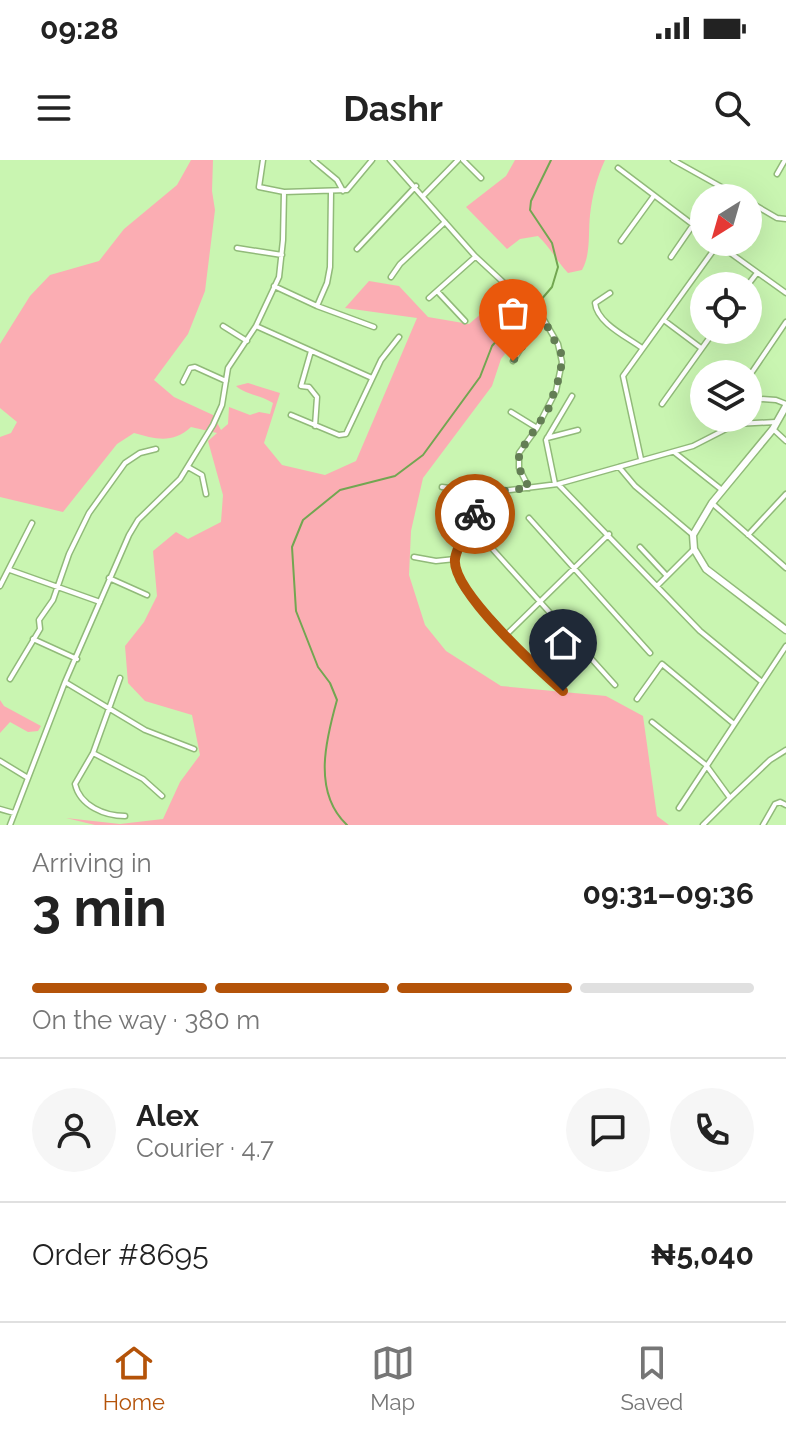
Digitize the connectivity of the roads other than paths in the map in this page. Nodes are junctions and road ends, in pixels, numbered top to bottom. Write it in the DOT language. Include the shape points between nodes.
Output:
graph roads {
  1 [pos="263,160"];
  2 [pos="313,160"];
  3 [pos="372,160"];
  4 [pos="390,160"];
  5 [pos="460,160"];
  6 [pos="673,160"];
  7 [pos="785,160"];
  8 [pos="618,168"];
  9 [pos="777,174"];
  10 [pos="481,178"];
  11 [pos="714,184"];
  12 [pos="416,186"];
  13 [pos="343,191"];
  14 [pos="284,192"];
  15 [pos="331,192"];
  16 [pos="423,196"];
  17 [pos="653,197"];
  18 [pos="762,209"];
  19 [pos="786,219"];
  20 [pos="445,222"];
  21 [pos="690,223"];
  22 [pos="690,229"];
  23 [pos="621,241"];
  24 [pos="237,248"];
  25 [pos="357,249"];
  26 [pos="282,255"];
  27 [pos="475,256"];
  28 [pos="708,256"];
  29 [pos="734,256"];
  30 [pos="671,257"];
  31 [pos="756,272"];
  32 [pos="762,276"];
  33 [pos="391,277"];
  34 [pos="274,286"];
  35 [pos="437,291"];
  36 [pos="610,293"];
  37 [pos="786,293"];
  38 [pos="429,298"];
  39 [pos="317,306"];
  40 [pos="544,320"];
  41 [pos="664,320"];
  42 [pos="465,321"];
  43 [pos="786,322"];
  44 [pos="223,326"];
  45 [pos="256,326"];
  46 [pos="374,327"];
  47 [pos="399,337"];
  48 [pos="247,341"];
  49 [pos="704,344"];
  50 [pos="642,348"];
  51 [pos="701,348"];
  52 [pos="311,351"];
  53 [pos="760,360"];
  54 [pos="513,361"];
  55 [pos="372,378"];
  56 [pos="226,381"];
  57 [pos="183,382"];
  58 [pos="572,396"];
  59 [pos="762,399"];
  60 [pos="662,404"];
  61 [pos="786,405"];
  62 [pos="511,412"];
  63 [pos="291,415"];
  64 [pos="774,425"];
  65 [pos="315,426"];
  66 [pos="537,428"];
  67 [pos="578,430"];
  68 [pos="547,438"];
  69 [pos="786,441"];
  70 [pos="156,449"];
  71 [pos="673,451"];
  72 [pos="641,459"];
  73 [pos="618,466"];
  74 [pos="188,467"];
  75 [pos="556,484"];
  76 [pos="442,487"];
  77 [pos="529,488"];
  78 [pos="722,490"];
  79 [pos="485,493"];
  80 [pos="206,494"];
  81 [pos="786,494"];
  82 [pos="712,503"];
  83 [pos="529,518"];
  84 [pos="32,523"];
  85 [pos="470,524"];
  86 [pos="609,534"];
  87 [pos="693,535"];
  88 [pos="748,535"];
  89 [pos="640,547"];
  90 [pos="694,549"];
  91 [pos="414,557"];
  92 [pos="455,559"];
  93 [pos="786,567"];
  94 [pos="575,568"];
  95 [pos="10,570"];
  96 [pos="667,576"];
  97 [pos="2,577"];
  98 [pos="109,578"];
  99 [pos="0,586"];
  100 [pos="57,586"];
  101 [pos="657,586"];
  102 [pos="147,595"];
  103 [pos="540,600"];
  104 [pos="100,602"];
  105 [pos="786,630"];
  106 [pos="506,635"];
  107 [pos="33,639"];
  108 [pos="786,646"];
  109 [pos="650,653"];
  110 [pos="77,659"];
  111 [pos="120,678"];
  112 [pos="10,679"];
  113 [pos="65,682"];
  114 [pos="762,682"];
  115 [pos="615,685"];
  116 [pos="563,691"];
  117 [pos="637,699"];
  118 [pos="108,708"];
  119 [pos="652,722"];
  120 [pos="734,724"];
  121 [pos="194,749"];
  122 [pos="786,750"];
  123 [pos="93,753"];
  124 [pos="0,761"];
  125 [pos="706,765"];
  126 [pos="28,778"];
  127 [pos="162,796"];
  128 [pos="730,798"];
  129 [pos="786,805"];
  130 [pos="679,808"];
  131 [pos="0,809"];
  132 [pos="14,813"];
  133 [pos="125,816"];
  134 [pos="10,825"];
  135 [pos="703,825"];
  136 [pos="763,825"];
  1 -- 14 [label="street" via="257,185"];
  2 -- 13 [label="street"];
  3 -- 13 [label="street"];
  4 -- 12 [label="street"];
  5 -- 10 [label="street"];
  5 -- 16 [label="street"];
  6 -- 11 [label="street"];
  7 -- 9 [label="street"];
  8 -- 17 [label="street"];
  12 -- 16 [label="street"];
  12 -- 25 [label="street"];
  13 -- 15 [label="street"];
  14 -- 15 [label="street"];
  14 -- 26 [label="street"];
  15 -- 39 [label="street" via="330,267"];
  16 -- 20 [label="street"];
  17 -- 21 [label="street"];
  17 -- 23 [label="street"];
  18 -- 19 [label="street"];
  20 -- 27 [label="street"];
  20 -- 33 [label="street"];
  22 -- 30 [label="street"];
  24 -- 26 [label="street"];
  26 -- 34 [label="street"];
  27 -- 35 [label="street"];
  27 -- 40 [label="street"];
  28 -- 41 [label="street"];
  29 -- 31 [label="street"];
  32 -- 37 [label="street"];
  34 -- 39 [label="street"];
  34 -- 45 [label="street"];
  35 -- 38 [label="street"];
  35 -- 42 [label="street"];
  36 -- 50 [label="street" via="595,303 596,309"];
  39 -- 46 [label="street"];
  40 -- 54 [label="street"];
  40 -- 66 [label="street" via="562,362 556,391"];
  41 -- 50 [label="street"];
  41 -- 51 [label="street"];
  43 -- 53 [label="street"];
  44 -- 48 [label="street"];
  45 -- 48 [label="street"];
  45 -- 52 [label="street"];
  47 -- 55 [label="street"];
  48 -- 56 [label="street" via="228,368"];
  49 -- 51 [label="street"];
  50 -- 72 [label="street" via="623,376"];
  51 -- 60 [label="street"];
  52 -- 55 [label="street"];
  52 -- 65 [label="street" via="301,386 317,397"];
  55 -- 65 [label="street" via="346,434"];
  56 -- 57 [label="street" via="195,367"];
  56 -- 74 [label="street" via="222,405"];
  58 -- 68 [label="street"];
  59 -- 61 [label="street"];
  61 -- 64 [label="street"];
  62 -- 66 [label="street"];
  63 -- 65 [label="street"];
  64 -- 69 [label="street"];
  64 -- 71 [label="street" via="736,424"];
  64 -- 78 [label="street"];
  66 -- 77 [label="street" via="518,459"];
  67 -- 68 [label="street"];
  68 -- 75 [label="street"];
  70 -- 100 [label="street" via="125,463 89,513"];
  71 -- 72 [label="street"];
  71 -- 78 [label="street"];
  72 -- 73 [label="street"];
  73 -- 75 [label="street"];
  73 -- 87 [label="street"];
  74 -- 80 [label="street" via="202,475"];
  74 -- 98 [label="street" via="138,520"];
  75 -- 77 [label="street"];
  75 -- 86 [label="street"];
  76 -- 79 [label="street"];
  77 -- 79 [label="street"];
  78 -- 82 [label="street"];
  79 -- 85 [label="street"];
  81 -- 88 [label="street"];
  82 -- 87 [label="street"];
  82 -- 88 [label="street"];
  83 -- 94 [label="street"];
  84 -- 95 [label="street"];
  85 -- 92 [label="street"];
  85 -- 103 [label="street"];
  86 -- 94 [label="street"];
  86 -- 101 [label="street"];
  87 -- 90 [label="street"];
  88 -- 93 [label="street"];
  89 -- 96 [label="street"];
  90 -- 96 [label="street"];
  90 -- 105 [label="street" via="706,569"];
  91 -- 92 [label="street"];
  92 -- 106 [label="street" via="466,591"];
  94 -- 103 [label="street"];
  94 -- 109 [label="street"];
  95 -- 97 [label="street"];
  95 -- 100 [label="street"];
  96 -- 101 [label="street"];
  97 -- 99 [label="street"];
  98 -- 102 [label="street"];
  98 -- 104 [label="street"];
  100 -- 104 [label="street"];
  100 -- 107 [label="street"];
  101 -- 114 [label="street" via="700,631"];
  103 -- 106 [label="street"];
  103 -- 115 [label="street"];
  104 -- 110 [label="street"];
  106 -- 116 [label="street"];
  107 -- 110 [label="street"];
  107 -- 112 [label="street"];
  108 -- 114 [label="street"];
  110 -- 113 [label="street"];
  111 -- 118 [label="street"];
  113 -- 118 [label="street"];
  113 -- 126 [label="street"];
  114 -- 120 [label="street"];
  117 -- 120 [label="street" via="662,664"];
  118 -- 121 [label="street"];
  118 -- 123 [label="street"];
  119 -- 125 [label="street"];
  120 -- 125 [label="street"];
  122 -- 128 [label="street"];
  123 -- 127 [label="street" via="143,779"];
  123 -- 133 [label="street" via="75,784 78,794 106,813"];
  124 -- 126 [label="street"];
  125 -- 128 [label="street"];
  125 -- 130 [label="street"];
  126 -- 132 [label="street"];
  128 -- 135 [label="street"];
  129 -- 136 [label="street" via="775,804"];
  131 -- 132 [label="street"];
  132 -- 134 [label="street"];
}
